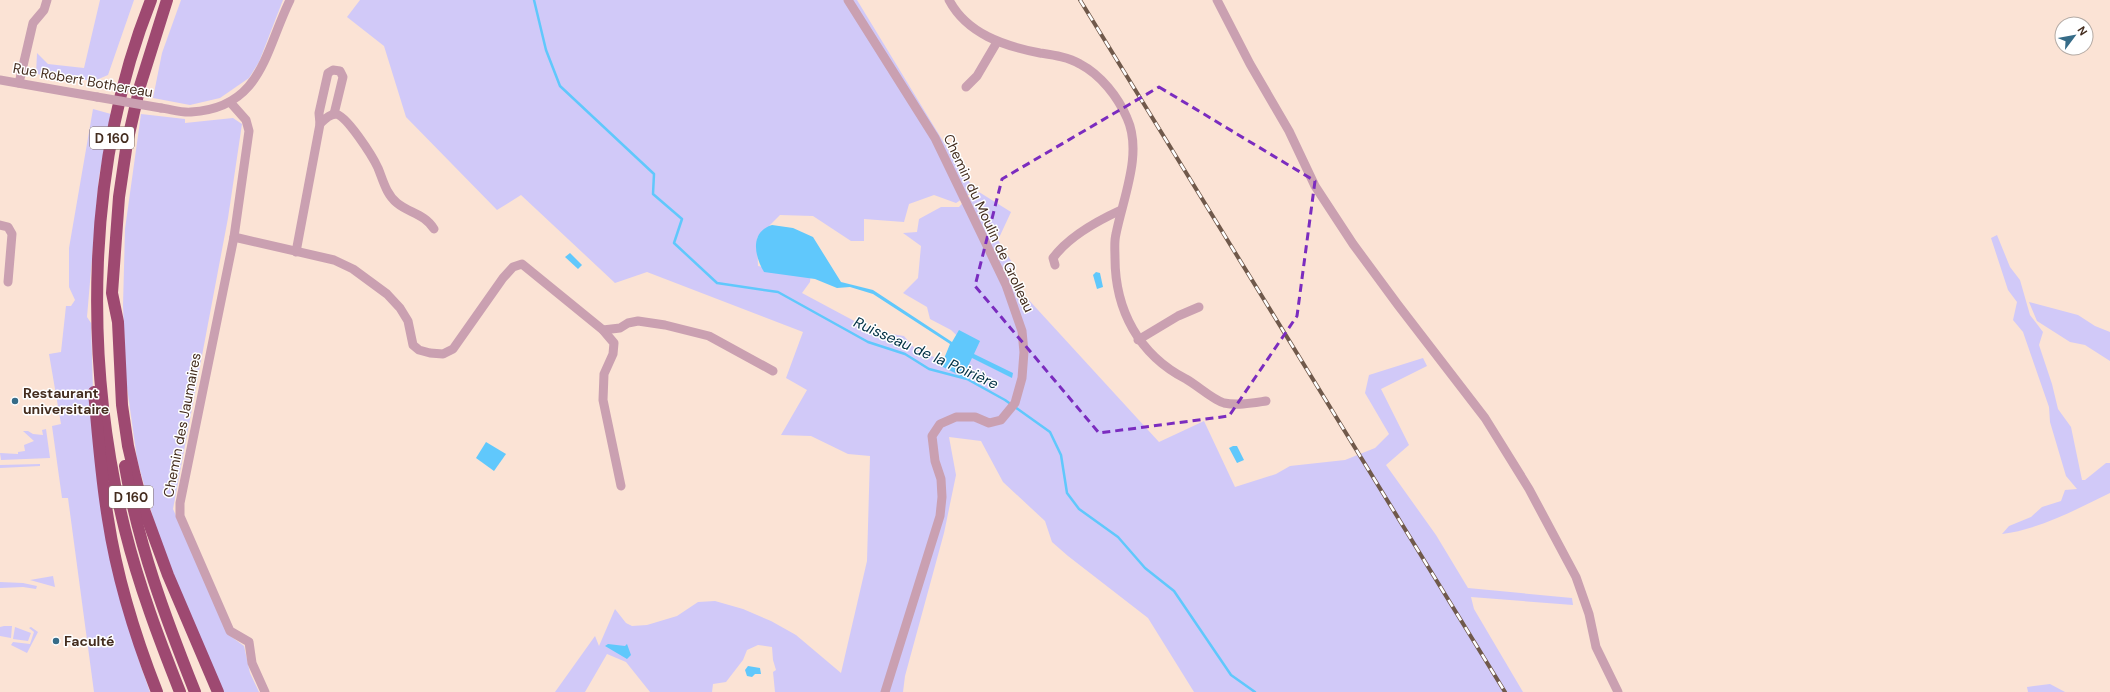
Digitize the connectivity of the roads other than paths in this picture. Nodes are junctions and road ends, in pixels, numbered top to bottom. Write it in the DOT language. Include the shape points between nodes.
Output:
graph roads {
  1 [pos="46,0"];
  2 [pos="151,0"];
  3 [pos="167,0"];
  4 [pos="290,0"];
  5 [pos="848,0"];
  6 [pos="949,0"];
  7 [pos="1217,0"];
  8 [pos="997,42"];
  9 [pos="0,80"];
  10 [pos="19,83"];
  11 [pos="966,87"];
  12 [pos="230,102"];
  13 [pos="334,114"];
  14 [pos="320,124"];
  15 [pos="1121,210"];
  16 [pos="0,225"];
  17 [pos="434,228"];
  18 [pos="234,237"];
  19 [pos="296,252"];
  20 [pos="1056,265"];
  21 [pos="8,282"];
  22 [pos="112,293"];
  23 [pos="1199,307"];
  24 [pos="603,330"];
  25 [pos="1138,340"];
  26 [pos="99,366"];
  27 [pos="773,371"];
  28 [pos="1266,401"];
  29 [pos="621,486"];
  30 [pos="157,692"];
  31 [pos="180,692"];
  32 [pos="195,692"];
  33 [pos="218,692"];
  34 [pos="265,692"];
  35 [pos="885,692"];
  36 [pos="1618,692"];
  1 -- 10 [label="street" via="44,10 34,23"];
  2 -- 26 [label="highway, D 160" via="127,74 113,131 104,186 98,280"];
  3 -- 22 [label="highway, D 160" via="140,86 129,135 119,197"];
  4 -- 12 [label="street, Rue Robert Bothereau" via="256,78 246,90"];
  5 -- 35 [label="street, Chemin du Moulin de Grolleau" via="935,138 1014,304 1022,331 1024,352 1022,378 1012,407 1001,420 989,423 975,418 956,417 940,424 932,436 941,485 940,516"];
  6 -- 8 [label="street" via="965,21"];
  7 -- 36 [label="street" via="1289,131 1315,186 1353,244 1485,418 1529,489 1576,577 1589,614 1596,647"];
  8 -- 11 [label="street" via="977,76"];
  8 -- 15 [label="street" via="1080,64 1109,88 1128,119 1133,144"];
  9 -- 10 [label="street, Rue Robert Bothereau"];
  10 -- 12 [label="street, Rue Robert Bothereau, bridge" via="190,112 208,110"];
  12 -- 18 [label="street, Chemin des Jaumaires" via="246,120 250,131"];
  13 -- 14 [label="street" via="326,117"];
  13 -- 14 [label="street" via="343,77 340,71 333,70 328,73 319,112"];
  13 -- 17 [label="street" via="340,115 350,125 378,168 383,184 397,203 422,216"];
  14 -- 19 [label="street"];
  15 -- 20 [label="street" via="1059,250 1053,258"];
  15 -- 25 [label="street" via="1116,236 1115,271 1122,304"];
  16 -- 21 [label="street" via="8,227 12,234"];
  18 -- 19 [label="street"];
  18 -- 34 [label="street, Chemin des Jaumaires" via="180,503 180,516 230,631 248,642 252,663"];
  19 -- 24 [label="street" via="334,260 353,268 367,278 400,308 408,321 413,345 430,353 443,354 453,348 503,278 513,267 522,264"];
  22 -- 32 [label="highway, D 160" via="112,363 129,490 155,586"];
  22 -- 33 [label="highway, D 160" via="118,322 122,405 128,446 143,507 168,575"];
  23 -- 25 [label="street" via="1178,316"];
  24 -- 27 [label="street" via="638,322 680,328 709,336"];
  24 -- 29 [label="street" via="614,343 613,354 604,374 603,400"];
  25 -- 28 [label="street" via="1173,373 1223,403"];
  26 -- 30 [label="highway, D 160" via="93,379 108,520 116,561 139,645"];
  26 -- 31 [label="highway, D 160" via="111,465 125,530 145,599"];
}
